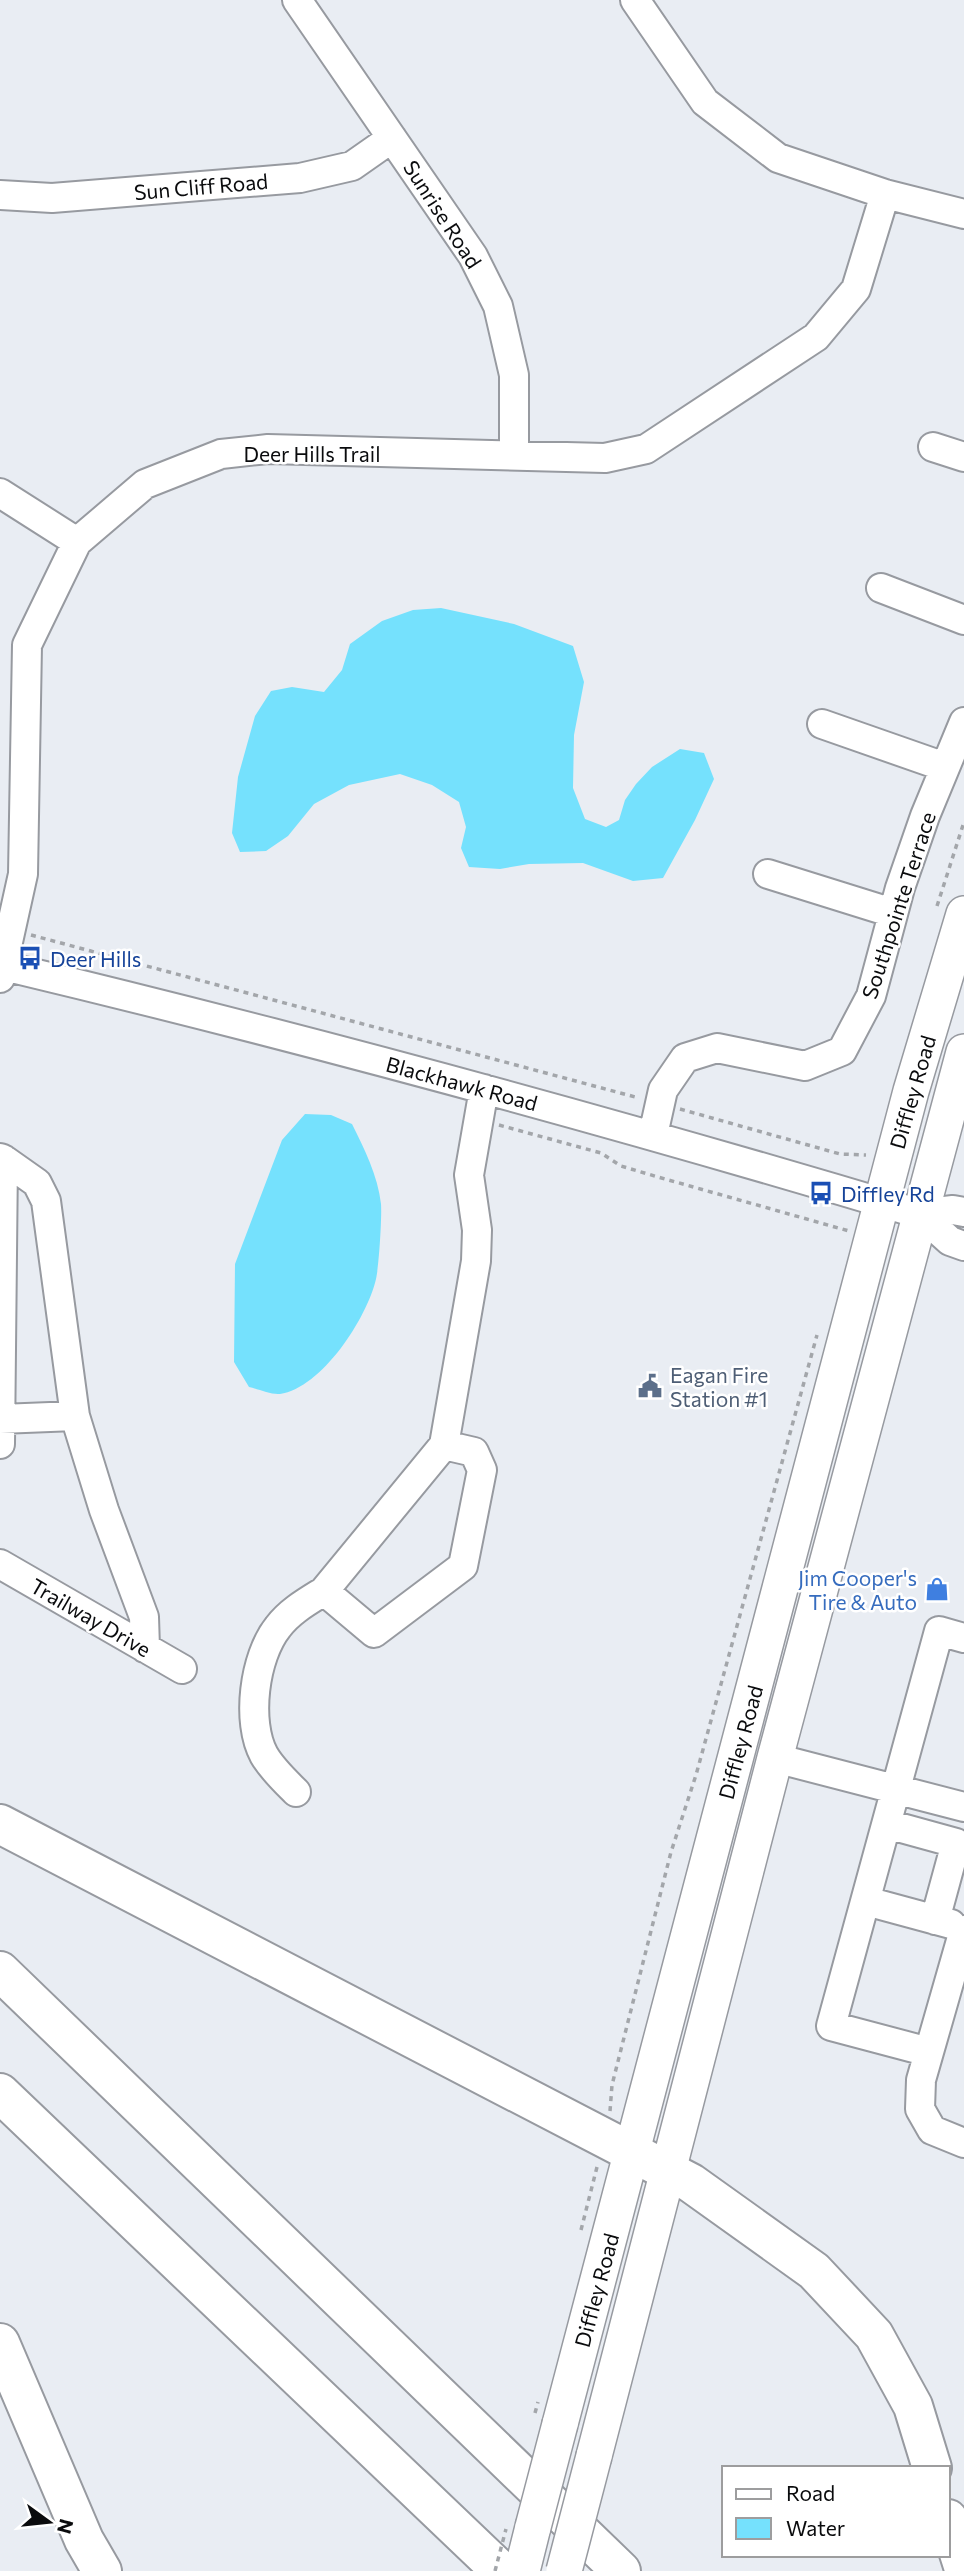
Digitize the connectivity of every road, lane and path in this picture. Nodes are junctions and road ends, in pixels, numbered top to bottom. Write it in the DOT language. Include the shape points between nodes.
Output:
graph roads {
  1 [pos="297,0"];
  2 [pos="635,0"];
  3 [pos="392,138"];
  4 [pos="885,194"];
  5 [pos="0,195"];
  6 [pos="964,214"];
  7 [pos="933,447"];
  8 [pos="514,456"];
  9 [pos="964,457"];
  10 [pos="0,493"];
  11 [pos="77,542"];
  12 [pos="881,588"];
  13 [pos="964,620"];
  14 [pos="964,722"];
  15 [pos="822,724"];
  16 [pos="945,767"];
  17 [pos="12,775"];
  18 [pos="964,822"];
  19 [pos="768,874"];
  20 [pos="893,913"];
  21 [pos="949,915"];
  22 [pos="11,929"];
  23 [pos="1,970"];
  24 [pos="964,1052"];
  25 [pos="484,1089"];
  26 [pos="911,1091"];
  27 [pos="660,1104"];
  28 [pos="949,1104"];
  29 [pos="477,1119"];
  30 [pos="653,1135"];
  31 [pos="869,1148"];
  32 [pos="1,1159"];
  33 [pos="869,1198"];
  34 [pos="964,1212"];
  35 [pos="920,1214"];
  36 [pos="845,1230"];
  37 [pos="843,1240"];
  38 [pos="964,1246"];
  39 [pos="818,1330"];
  40 [pos="75,1416"];
  41 [pos="0,1419"];
  42 [pos="0,1444"];
  43 [pos="443,1445"];
  44 [pos="0,1564"];
  45 [pos="324,1591"];
  46 [pos="964,1638"];
  47 [pos="145,1648"];
  48 [pos="182,1669"];
  49 [pos="775,1758"];
  50 [pos="897,1790"];
  51 [pos="296,1792"];
  52 [pos="964,1807"];
  53 [pos="0,1824"];
  54 [pos="887,1824"];
  55 [pos="866,1901"];
  56 [pos="936,1920"];
  57 [pos="964,1929"];
  58 [pos="0,1970"];
  59 [pos="929,2052"];
  60 [pos="0,2093"];
  61 [pos="964,2143"];
  62 [pos="619,2144"];
  63 [pos="669,2171"];
  64 [pos="578,2242"];
  65 [pos="0,2343"];
  66 [pos="931,2466"];
  67 [pos="950,2525"];
  68 [pos="964,2569"];
  69 [pos="102,2571"];
  70 [pos="501,2571"];
  71 [pos="522,2571"];
  72 [pos="564,2571"];
  73 [pos="621,2571"];
  1 -- 3 [label="street, Sunrise Road"];
  2 -- 4 [label="street" via="705,102 778,158"];
  3 -- 5 [label="street, Sun Cliff Road" via="352,166 300,178 52,198"];
  3 -- 8 [label="street, Sunrise Road" via="473,256 498,306 514,375"];
  4 -- 6 [label="street"];
  4 -- 8 [label="street, Deer Hills Trail" via="856,289 816,337 646,449 605,458"];
  7 -- 9 [label="street"];
  8 -- 11 [label="street, Deer Hills Trail" via="268,449 221,454 145,484"];
  10 -- 11 [label="street"];
  11 -- 17 [label="street, Deer Hills Trail" via="27,645"];
  12 -- 13 [label="street"];
  14 -- 16 [label="street, Southpointe Terrace"];
  15 -- 16 [label="street"];
  16 -- 20 [label="street, Southpointe Terrace"];
  17 -- 22 [label="street, Deer Hills Trail" via="23,874"];
  18 -- 21 [label="path"];
  19 -- 20 [label="street"];
  20 -- 27 [label="street, Southpointe Terrace" via="871,996 842,1051 805,1066 717,1048 685,1058 663,1090"];
  21 -- 26 [label="main road, Diffley Road"];
  22 -- 23 [label="street, Deer Hills Trail"];
  22 -- 27 [label="path"];
  23 -- 25 [label="street, Blackhawk Road" via="262,1029"];
  24 -- 28 [label="main road, Diffley Road"];
  25 -- 29 [label="street"];
  25 -- 30 [label="street, Blackhawk Road"];
  26 -- 28 [label="street"];
  26 -- 33 [label="main road, Diffley Road"];
  27 -- 30 [label="street, Southpointe Terrace"];
  27 -- 31 [label="path" via="840,1154 868,1155"];
  28 -- 35 [label="main road, Diffley Road"];
  29 -- 36 [label="path"];
  29 -- 43 [label="street" via="469,1175 477,1230 476,1261"];
  30 -- 33 [label="street, Blackhawk Road"];
  32 -- 40 [label="street" via="37,1184 46,1201"];
  32 -- 41 [label="street"];
  33 -- 35 [label="street, Blackhawk Road"];
  33 -- 36 [label="path"];
  33 -- 62 [label="main road, Diffley Road"];
  34 -- 35 [label="street, Blackhawk Road"];
  35 -- 38 [label="street, Blackhawk Road" via="950,1241"];
  35 -- 49 [label="main road, Diffley Road"];
  36 -- 37 [label="path"];
  39 -- 62 [label="path" via="671,1852 612,2085"];
  40 -- 41 [label="street"];
  40 -- 47 [label="street" via="144,1617"];
  41 -- 42 [label="street"];
  43 -- 45 [label="street"];
  43 -- 45 [label="street" via="474,1452 482,1470 463,1566 373,1633"];
  44 -- 47 [label="street, Trailway Drive"];
  45 -- 51 [label="street" via="298,1607 277,1628 261,1660 255,1698 253,1725 264,1755"];
  46 -- 50 [label="street" via="939,1631"];
  47 -- 48 [label="street, Trailway Drive"];
  49 -- 50 [label="street"];
  49 -- 63 [label="main road, Diffley Road"];
  50 -- 52 [label="street"];
  50 -- 54 [label="street"];
  53 -- 62 [label="highway"];
  54 -- 55 [label="street"];
  54 -- 56 [label="street" via="956,1843"];
  55 -- 56 [label="street"];
  55 -- 59 [label="street" via="831,2026"];
  56 -- 57 [label="street"];
  57 -- 59 [label="street"];
  58 -- 73 [label="highway"];
  59 -- 61 [label="street" via="921,2080 920,2109 932,2130"];
  60 -- 70 [label="highway"];
  62 -- 63 [label="highway"];
  62 -- 64 [label="path"];
  62 -- 71 [label="main road, Diffley Road, bridge" via="560,2424"];
  63 -- 66 [label="highway" via="814,2271 874,2335 913,2406"];
  63 -- 72 [label="main road, Diffley Road, bridge"];
  65 -- 69 [label="highway" via="84,2540"];
  67 -- 68 [label="highway"];
}
